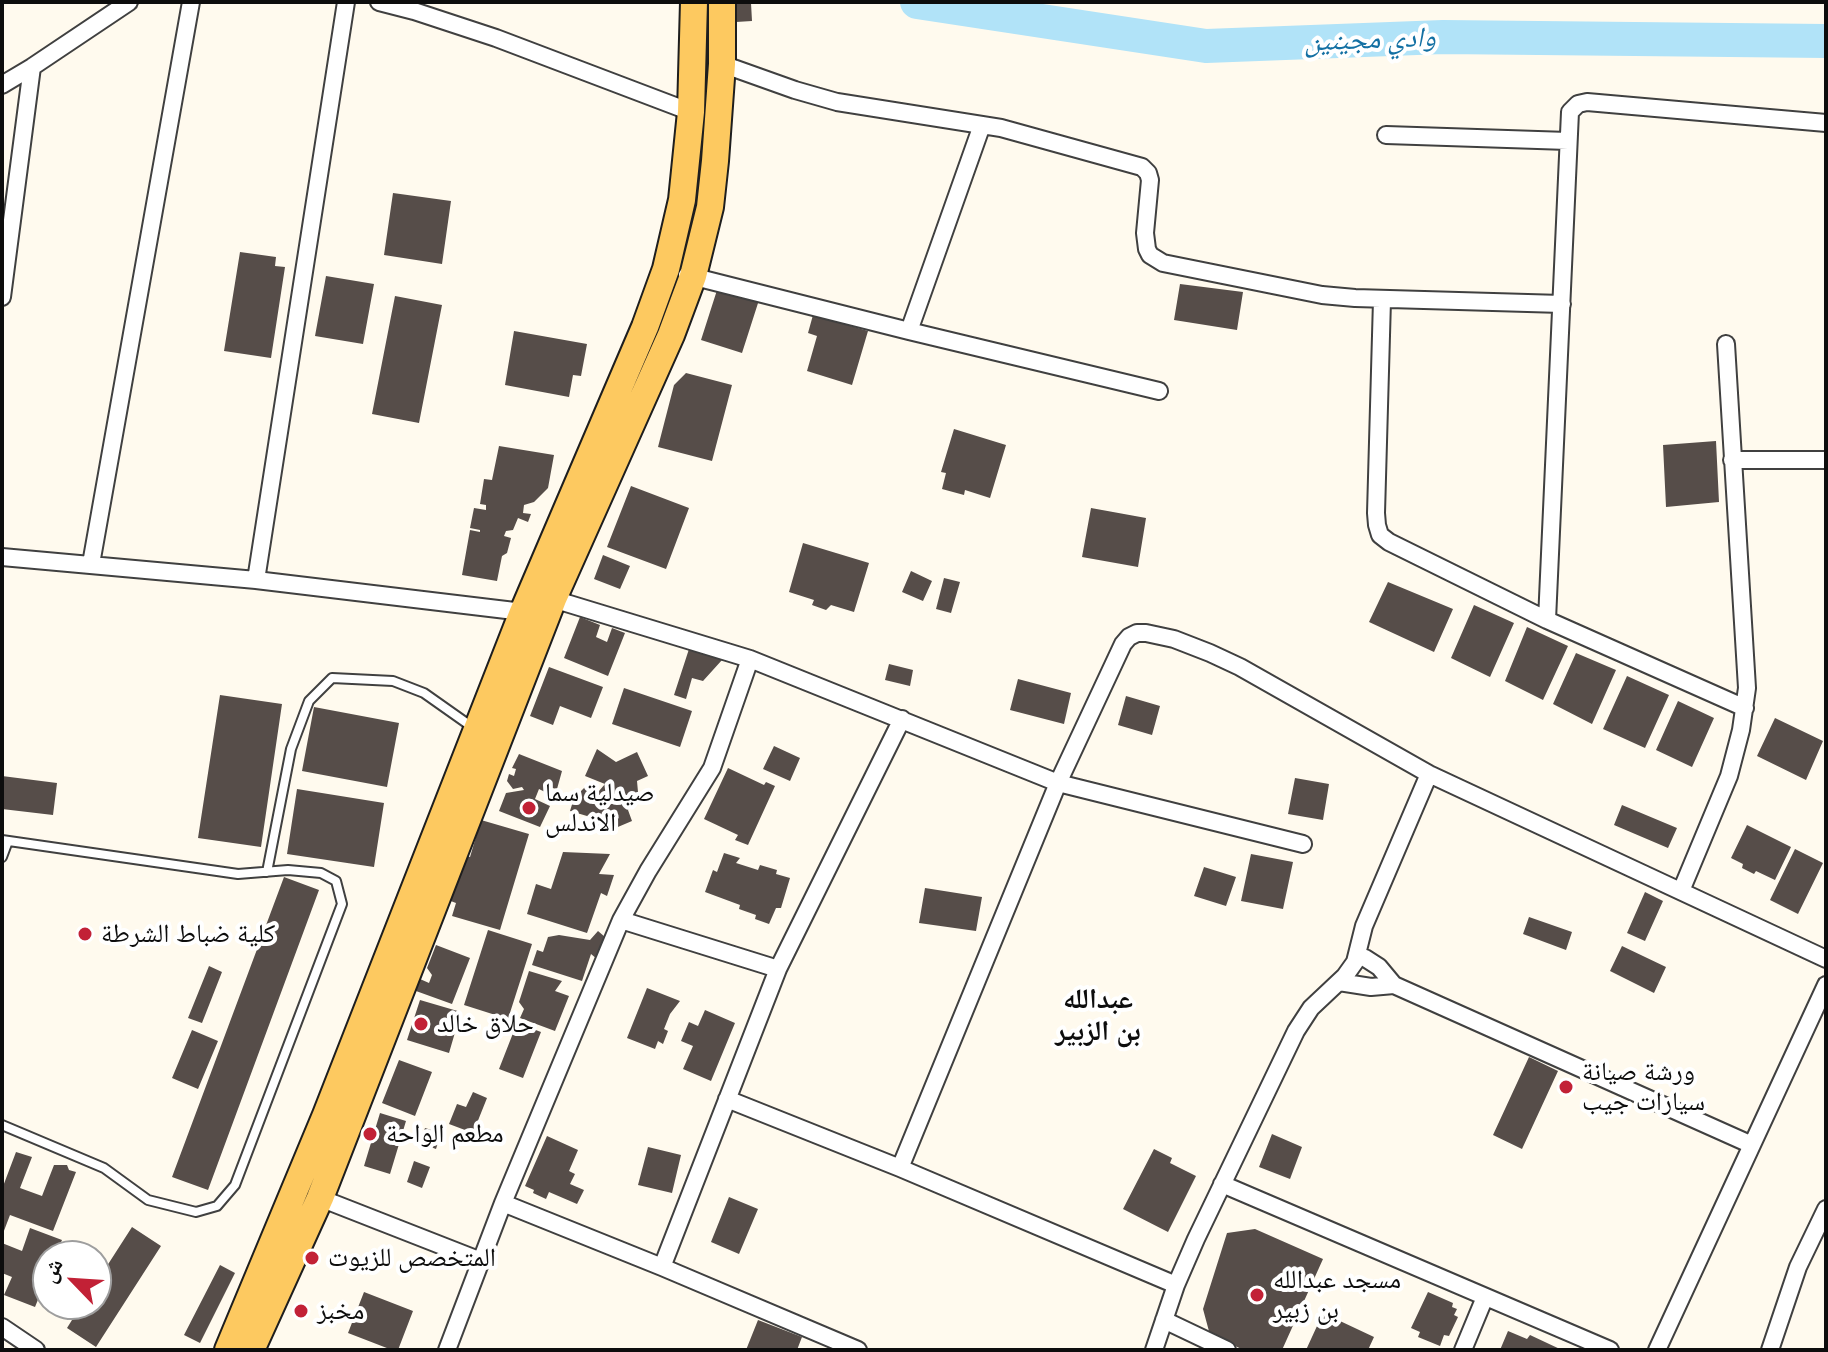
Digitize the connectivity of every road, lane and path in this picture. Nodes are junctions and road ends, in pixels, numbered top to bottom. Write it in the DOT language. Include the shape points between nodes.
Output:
graph roads {
  1 [pos="129,2"];
  2 [pos="191,2"];
  3 [pos="346,2"];
  4 [pos="379,2"];
  5 [pos="694,2"];
  6 [pos="722,2"];
  7 [pos="722,64"];
  8 [pos="32,67"];
  9 [pos="2,85"];
  10 [pos="691,112"];
  11 [pos="1826,123"];
  12 [pos="982,125"];
  13 [pos="1386,135"];
  14 [pos="1568,141"];
  15 [pos="666,269"];
  16 [pos="693,276"];
  17 [pos="2,297"];
  18 [pos="1382,300"];
  19 [pos="1562,304"];
  20 [pos="909,331"];
  21 [pos="1726,344"];
  22 [pos="1159,391"];
  23 [pos="1732,460"];
  24 [pos="1826,460"];
  25 [pos="2,557"];
  26 [pos="91,564"];
  27 [pos="256,580"];
  28 [pos="553,599"];
  29 [pos="523,612"];
  30 [pos="1547,620"];
  31 [pos="750,659"];
  32 [pos="1745,708"];
  33 [pos="902,719"];
  34 [pos="487,734"];
  35 [pos="1429,774"];
  36 [pos="1058,783"];
  37 [pos="5,841"];
  38 [pos="1303,844"];
  39 [pos="2,857"];
  40 [pos="267,872"];
  41 [pos="1681,891"];
  42 [pos="621,920"];
  43 [pos="1357,955"];
  44 [pos="1826,959"];
  45 [pos="778,969"];
  46 [pos="1339,982"];
  47 [pos="1394,985"];
  48 [pos="1826,985"];
  49 [pos="727,1099"];
  50 [pos="2,1125"];
  51 [pos="1752,1145"];
  52 [pos="900,1168"];
  53 [pos="1222,1184"];
  54 [pos="320,1198"];
  55 [pos="503,1203"];
  56 [pos="1826,1209"];
  57 [pos="481,1261"];
  58 [pos="662,1267"];
  59 [pos="1176,1285"];
  60 [pos="1485,1297"];
  61 [pos="1164,1320"];
  62 [pos="8,1331"];
  63 [pos="2,1350"];
  64 [pos="36,1350"];
  65 [pos="228,1350"];
  66 [pos="251,1350"];
  67 [pos="447,1350"];
  68 [pos="858,1350"];
  69 [pos="1154,1350"];
  70 [pos="1227,1350"];
  71 [pos="1463,1350"];
  72 [pos="1610,1350"];
  73 [pos="1657,1350"];
  74 [pos="1770,1350"];
  1 -- 8 [label="street"];
  2 -- 26 [label="street"];
  3 -- 27 [label="street"];
  4 -- 10 [label="street" via="496,38"];
  5 -- 10 [label="main road"];
  6 -- 7 [label="main road"];
  7 -- 12 [label="street" via="837,102"];
  7 -- 16 [label="main road" via="710,207"];
  8 -- 9 [label="street"];
  8 -- 17 [label="street"];
  10 -- 15 [label="main road" via="682,200"];
  11 -- 14 [label="street" via="1587,102 1570,112"];
  12 -- 18 [label="street" via="1142,167 1150,180 1147,249 1163,263 1322,295"];
  12 -- 20 [label="street"];
  13 -- 14 [label="street"];
  14 -- 19 [label="street"];
  15 -- 16 [label="street"];
  15 -- 29 [label="main road"];
  16 -- 20 [label="street"];
  16 -- 28 [label="main road"];
  18 -- 19 [label="street"];
  18 -- 30 [label="street" via="1376,513 1380,535"];
  19 -- 30 [label="street"];
  20 -- 22 [label="street"];
  21 -- 23 [label="street"];
  23 -- 24 [label="street"];
  23 -- 32 [label="street" via="1747,669"];
  25 -- 26 [label="street"];
  26 -- 27 [label="street"];
  27 -- 29 [label="street"];
  28 -- 31 [label="street"];
  28 -- 34 [label="main road"];
  29 -- 34 [label="main road"];
  30 -- 32 [label="street"];
  31 -- 33 [label="street"];
  31 -- 42 [label="street" via="712,768"];
  32 -- 41 [label="street" via="1729,776"];
  33 -- 36 [label="street"];
  33 -- 45 [label="street"];
  34 -- 40 [label="lane" via="424,693 393,681 332,678 309,701 291,749"];
  34 -- 54 [label="main road"];
  34 -- 65 [label="main road"];
  35 -- 36 [label="street" via="1240,667 1174,639 1137,633 1123,644"];
  35 -- 41 [label="street"];
  35 -- 43 [label="street" via="1364,926"];
  36 -- 38 [label="street"];
  36 -- 52 [label="street"];
  37 -- 39 [label="lane"];
  37 -- 40 [label="lane" via="238,874"];
  40 -- 50 [label="lane" via="321,873 336,881 342,904 235,1185 217,1206 196,1212 148,1200 104,1168"];
  41 -- 44 [label="street"];
  42 -- 45 [label="street"];
  42 -- 55 [label="street"];
  43 -- 46 [label="street"];
  43 -- 47 [label="street" via="1379,967"];
  45 -- 49 [label="street"];
  46 -- 47 [label="street"];
  46 -- 53 [label="street" via="1302,1019"];
  47 -- 51 [label="street"];
  48 -- 51 [label="street"];
  49 -- 52 [label="street"];
  49 -- 58 [label="street"];
  51 -- 73 [label="street"];
  52 -- 59 [label="street"];
  53 -- 59 [label="street"];
  53 -- 60 [label="street"];
  54 -- 57 [label="street"];
  54 -- 66 [label="main road"];
  55 -- 57 [label="street"];
  55 -- 58 [label="street"];
  56 -- 74 [label="street" via="1798,1267"];
  57 -- 67 [label="street"];
  58 -- 68 [label="street"];
  59 -- 61 [label="street"];
  60 -- 71 [label="street"];
  60 -- 72 [label="street"];
  61 -- 69 [label="street"];
  61 -- 70 [label="street"];
  62 -- 63 [label="street"];
  62 -- 64 [label="street"];
}
